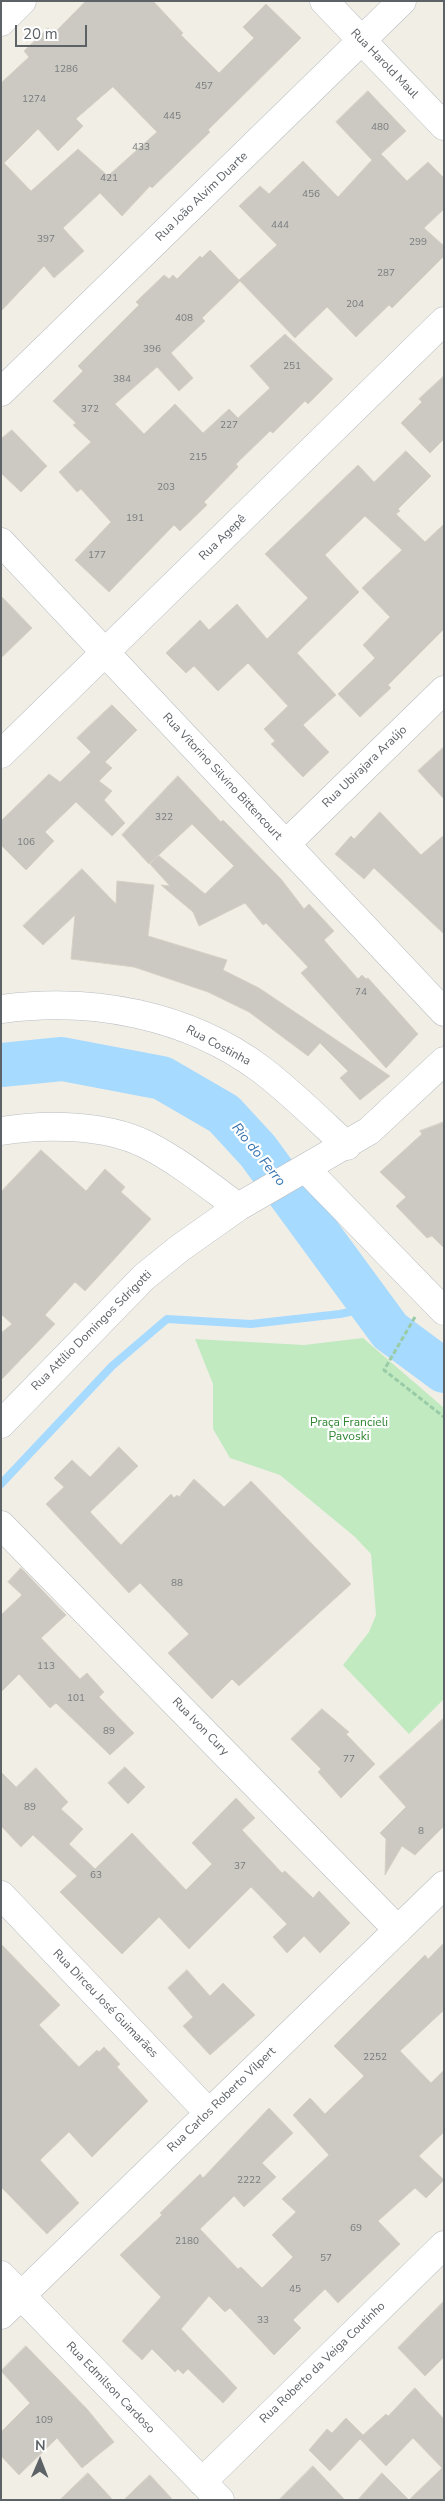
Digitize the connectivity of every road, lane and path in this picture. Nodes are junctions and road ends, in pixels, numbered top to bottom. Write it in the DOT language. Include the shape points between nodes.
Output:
graph roads {
  1 [pos="22,1"];
  2 [pos="324,1"];
  3 [pos="402,1"];
  4 [pos="1,22"];
  5 [pos="362,40"];
  6 [pos="444,126"];
  7 [pos="444,321"];
  8 [pos="1,392"];
  9 [pos="1,542"];
  10 [pos="106,653"];
  11 [pos="444,690"];
  12 [pos="1,754"];
  13 [pos="286,844"];
  14 [pos="1,1009"];
  15 [pos="444,1012"];
  16 [pos="444,1061"];
  17 [pos="1,1130"];
  18 [pos="347,1146"];
  19 [pos="302,1171"];
  20 [pos="238,1207"];
  21 [pos="435,1303"];
  22 [pos="444,1417"];
  23 [pos="1,1424"];
  24 [pos="2,1528"];
  25 [pos="444,1885"];
  26 [pos="1,1895"];
  27 [pos="398,1930"];
  28 [pos="209,2112"];
  29 [pos="444,2245"];
  30 [pos="1,2275"];
  31 [pos="21,2296"];
  32 [pos="1,2315"];
  33 [pos="211,2491"];
  1 -- 4 [label="street"];
  2 -- 5 [label="street, Rua Harold Maul"];
  3 -- 5 [label="street, Rua João Alvim Duarte"];
  5 -- 6 [label="street, Rua Harold Maul"];
  5 -- 8 [label="street, Rua João Alvim Duarte"];
  7 -- 10 [label="street, Rua Agepê"];
  9 -- 10 [label="street, Rua Vitorino Silvino Bittencourt"];
  10 -- 12 [label="street, Rua Agepê"];
  10 -- 13 [label="street, Rua Vitorino Silvino Bittencourt"];
  11 -- 13 [label="street, Rua Ubirajara Araújo"];
  13 -- 15 [label="street, Rua Vitorino Silvino Bittencourt"];
  14 -- 18 [label="street, Rua Costinha" via="61,1006 117,1010 151,1015 190,1029 260,1069"];
  16 -- 18 [label="street, Rua Attílio Domingos Sdrigotti" via="369,1132"];
  17 -- 20 [label="street" via="62,1126 106,1132 144,1144 181,1165"];
  18 -- 19 [label="street, Rua Attílio Domingos Sdrigotti"];
  19 -- 20 [label="street, Rua Attílio Domingos Sdrigotti"];
  19 -- 21 [label="street"];
  20 -- 23 [label="street, Rua Attílio Domingos Sdrigotti" via="144,1278"];
  21 -- 22 [label="path" via="384,1370"];
  24 -- 27 [label="street, Rua Ivon Cury"];
  25 -- 27 [label="street, Rua Carlos Roberto Vilpert"];
  26 -- 28 [label="street, Rua Dirceu José Guimarães"];
  27 -- 28 [label="street, Rua Carlos Roberto Vilpert"];
  28 -- 31 [label="street, Rua Carlos Roberto Vilpert"];
  29 -- 33 [label="street, Rua Roberto da Veiga Coutinho"];
  30 -- 31 [label="street, Rua Edmilson Cardoso"];
  31 -- 32 [label="street, Rua Carlos Roberto Vilpert"];
  31 -- 33 [label="street, Rua Edmilson Cardoso"];
}
